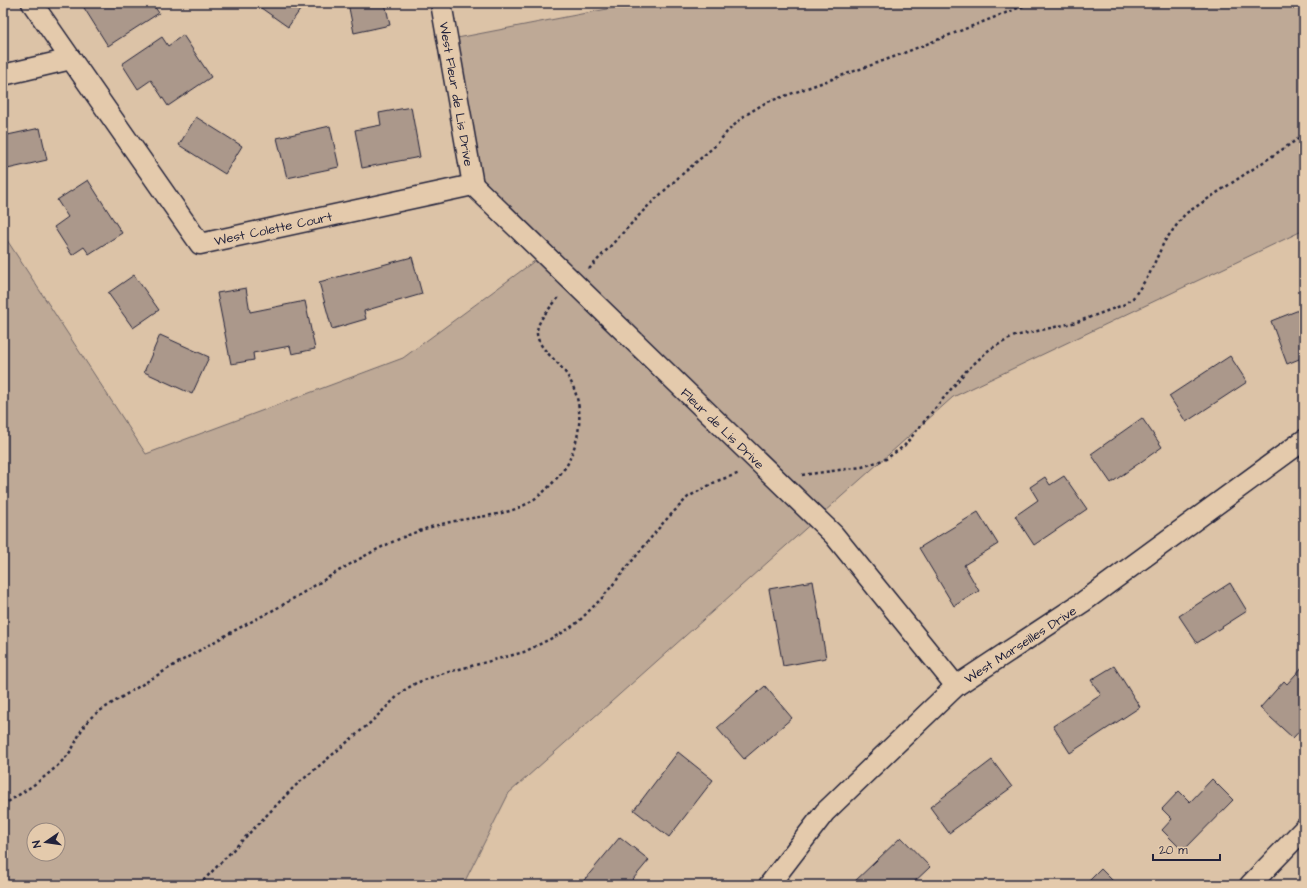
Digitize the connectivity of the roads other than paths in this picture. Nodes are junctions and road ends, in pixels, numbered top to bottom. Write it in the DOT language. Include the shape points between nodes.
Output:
graph roads {
  1 [pos="32,3"];
  2 [pos="441,3"];
  3 [pos="71,59"];
  4 [pos="3,75"];
  5 [pos="473,185"];
  6 [pos="1304,440"];
  7 [pos="956,686"];
  8 [pos="1304,829"];
  9 [pos="769,885"];
  10 [pos="1250,885"];
  1 -- 3 [label="street, West Colette Court"];
  2 -- 5 [label="street, West Fleur de Lis Drive"];
  3 -- 4 [label="street"];
  3 -- 5 [label="street, West Colette Court" via="200,244"];
  5 -- 7 [label="street, Fleur de Lis Drive" via="834,535"];
  6 -- 7 [label="street, West Marseilles Drive" via="1083,602"];
  7 -- 9 [label="street, West Marseilles Drive" via="825,812"];
  8 -- 10 [label="street"];
}
